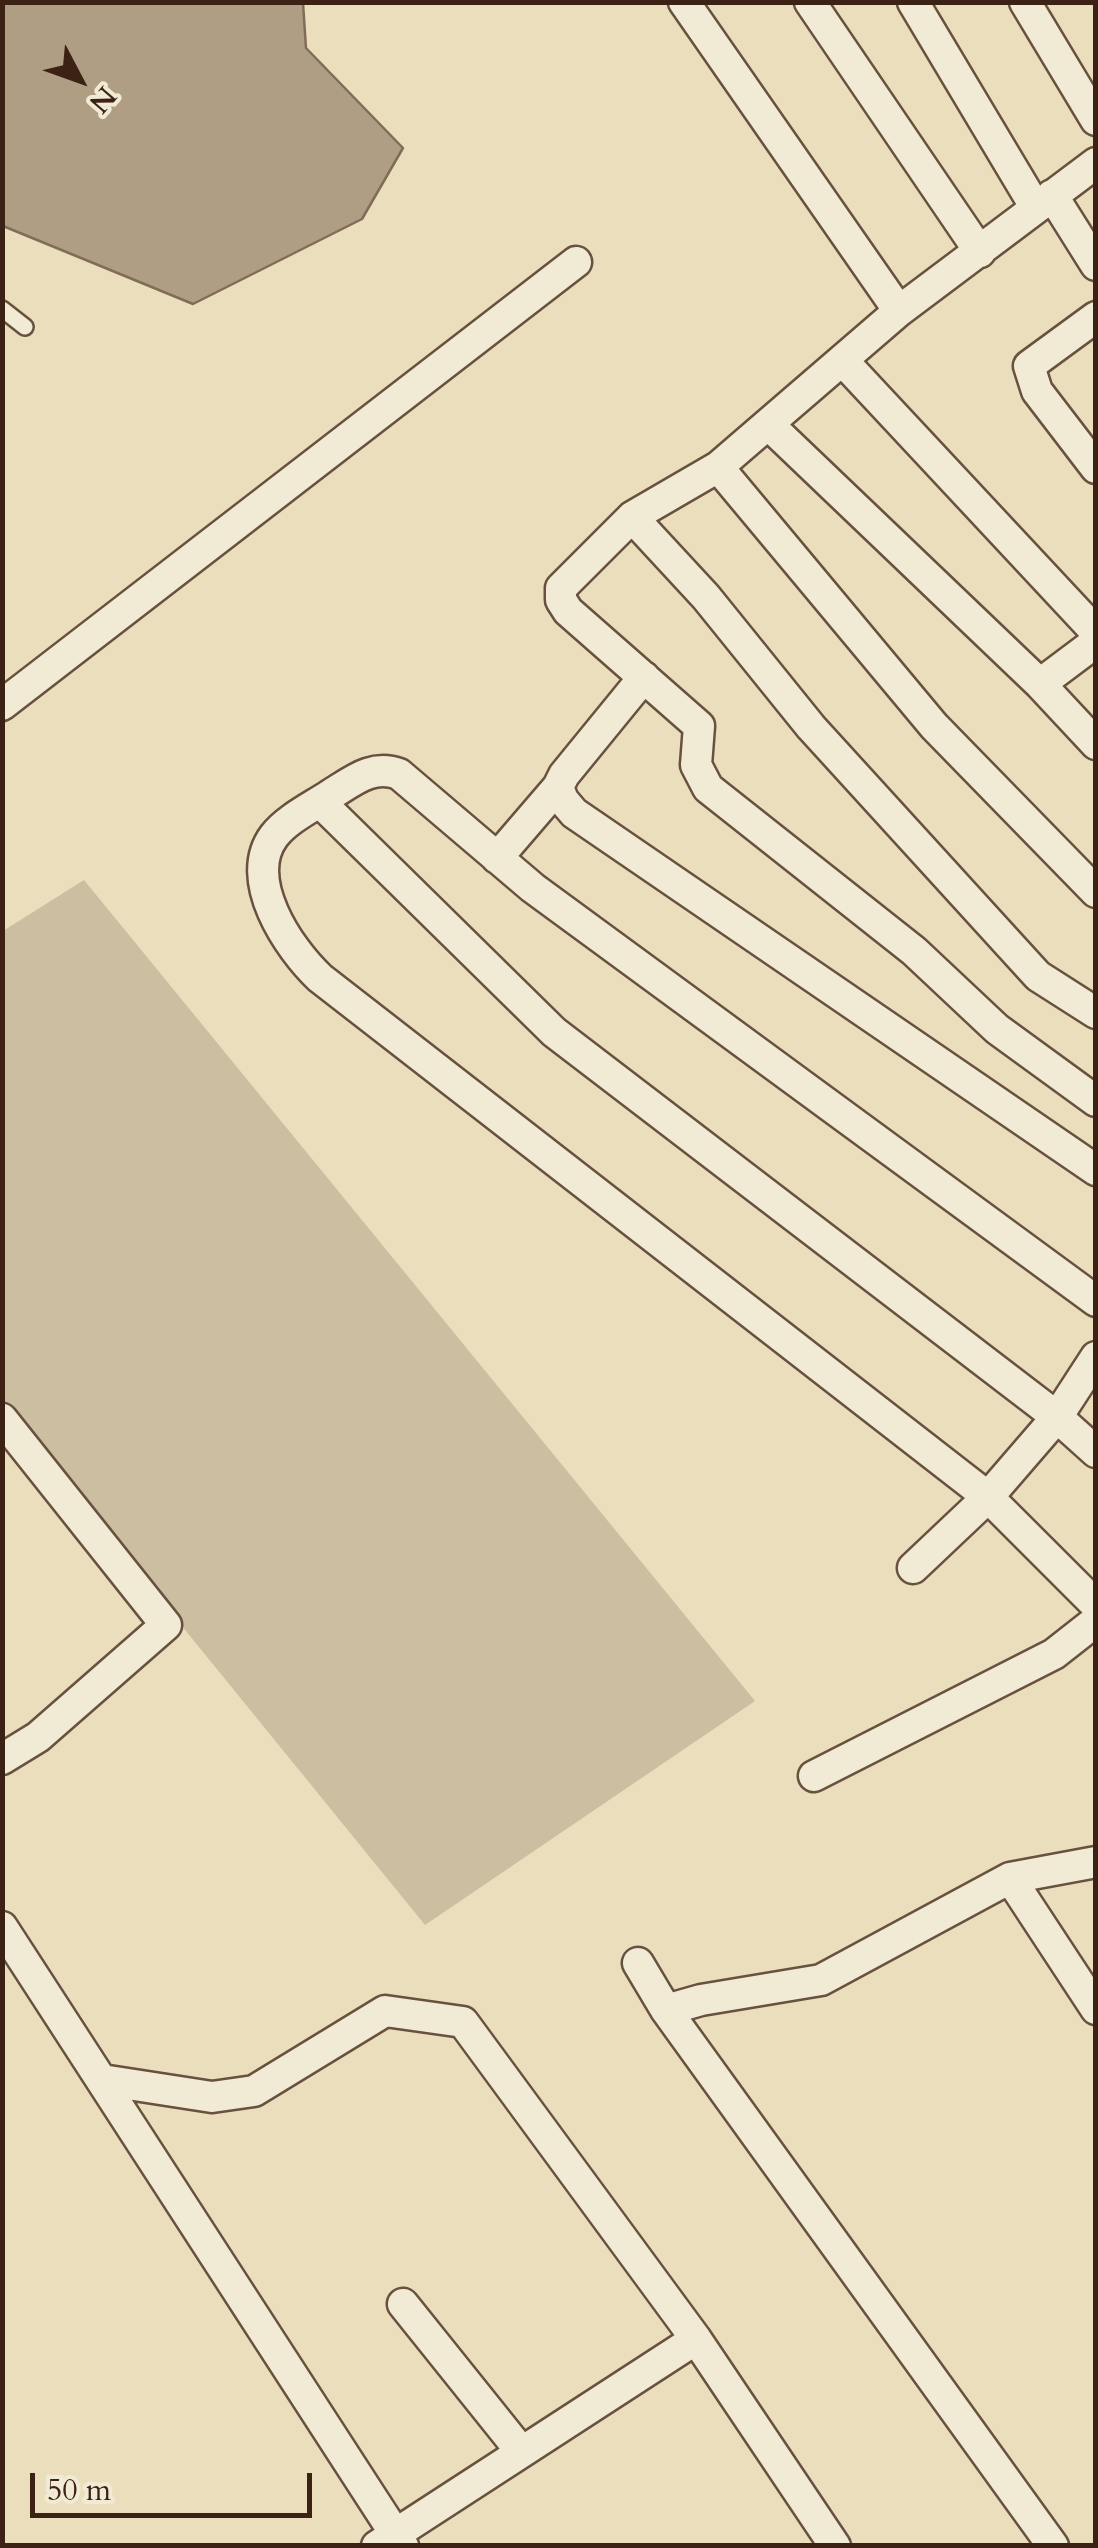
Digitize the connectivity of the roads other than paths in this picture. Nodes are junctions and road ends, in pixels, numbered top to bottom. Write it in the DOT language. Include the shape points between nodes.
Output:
graph roads {
  1 [pos="684,2"];
  2 [pos="810,2"];
  3 [pos="913,2"];
  4 [pos="1024,2"];
  5 [pos="1096,120"];
  6 [pos="1096,163"];
  7 [pos="1044,202"];
  8 [pos="980,252"];
  9 [pos="576,262"];
  10 [pos="1096,264"];
  11 [pos="2,309"];
  12 [pos="900,311"];
  13 [pos="1096,317"];
  14 [pos="25,327"];
  15 [pos="843,360"];
  16 [pos="769,425"];
  17 [pos="718,467"];
  18 [pos="1096,468"];
  19 [pos="632,516"];
  20 [pos="1096,632"];
  21 [pos="1096,642"];
  22 [pos="644,677"];
  23 [pos="1040,684"];
  24 [pos="2,704"];
  25 [pos="1096,744"];
  26 [pos="558,787"];
  27 [pos="320,802"];
  28 [pos="497,858"];
  29 [pos="1096,892"];
  30 [pos="1096,1013"];
  31 [pos="1096,1101"];
  32 [pos="1096,1170"];
  33 [pos="1096,1302"];
  34 [pos="1096,1357"];
  35 [pos="1056,1418"];
  36 [pos="2,1419"];
  37 [pos="1096,1452"];
  38 [pos="988,1497"];
  39 [pos="913,1568"];
  40 [pos="1096,1605"];
  41 [pos="1096,1621"];
  42 [pos="2,1759"];
  43 [pos="814,1776"];
  44 [pos="1096,1862"];
  45 [pos="1010,1878"];
  46 [pos="2,1927"];
  47 [pos="638,1962"];
  48 [pos="1096,2009"];
  49 [pos="666,2010"];
  50 [pos="102,2080"];
  51 [pos="403,2304"];
  52 [pos="696,2339"];
  53 [pos="520,2450"];
  54 [pos="392,2542"];
  55 [pos="835,2546"];
  56 [pos="1053,2546"];
  1 -- 12 [label="street"];
  2 -- 8 [label="street"];
  3 -- 7 [label="street"];
  4 -- 5 [label="street"];
  6 -- 7 [label="street"];
  7 -- 8 [label="street"];
  7 -- 10 [label="street"];
  8 -- 12 [label="street"];
  9 -- 24 [label="street"];
  11 -- 14 [label="lane"];
  12 -- 15 [label="street"];
  13 -- 18 [label="street" via="1029,366 1037,392"];
  15 -- 16 [label="street"];
  15 -- 20 [label="street"];
  16 -- 17 [label="street"];
  16 -- 23 [label="street"];
  17 -- 19 [label="street"];
  17 -- 29 [label="street" via="934,726"];
  19 -- 22 [label="street" via="560,588 568,611"];
  19 -- 30 [label="street" via="811,727 1038,976"];
  21 -- 23 [label="street"];
  22 -- 26 [label="street"];
  22 -- 31 [label="street" via="699,726 696,765 708,788 914,951 996,1029"];
  23 -- 25 [label="street"];
  26 -- 28 [label="street"];
  26 -- 32 [label="street" via="574,813"];
  27 -- 28 [label="street" via="364,774 385,769"];
  27 -- 35 [label="street" via="554,1032"];
  27 -- 38 [label="street" via="275,835 261,871 281,926 304,963"];
  28 -- 33 [label="street"];
  34 -- 35 [label="street"];
  35 -- 37 [label="street"];
  35 -- 38 [label="street"];
  36 -- 42 [label="street" via="166,1625 38,1737"];
  38 -- 39 [label="street"];
  38 -- 40 [label="street"];
  41 -- 43 [label="street" via="1054,1654"];
  44 -- 45 [label="street"];
  45 -- 48 [label="street"];
  45 -- 49 [label="street" via="821,1980"];
  46 -- 50 [label="street"];
  47 -- 49 [label="street"];
  49 -- 56 [label="street"];
  50 -- 52 [label="street" via="212,2097 254,2091 386,2011 462,2022"];
  50 -- 54 [label="street"];
  51 -- 53 [label="street"];
  52 -- 53 [label="street"];
  52 -- 55 [label="street"];
  53 -- 54 [label="street"];
}
